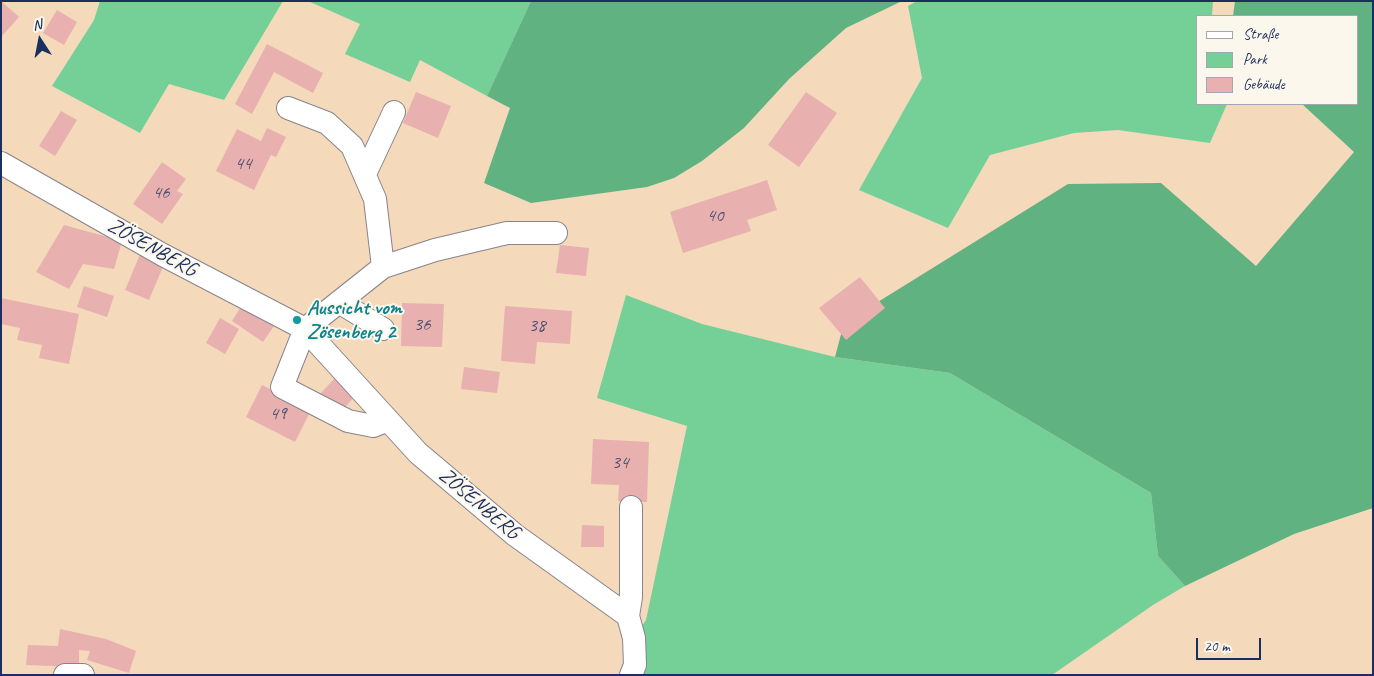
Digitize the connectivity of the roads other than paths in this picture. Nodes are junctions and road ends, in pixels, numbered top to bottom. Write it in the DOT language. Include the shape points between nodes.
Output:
graph roads {
  1 [pos="288,108"];
  2 [pos="394,112"];
  3 [pos="1,163"];
  4 [pos="365,174"];
  5 [pos="556,233"];
  6 [pos="383,267"];
  7 [pos="339,302"];
  8 [pos="305,329"];
  9 [pos="383,330"];
  10 [pos="388,420"];
  11 [pos="630,507"];
  12 [pos="628,616"];
  13 [pos="65,675"];
  14 [pos="83,675"];
  15 [pos="631,675"];
  1 -- 4 [label="street" via="327,123 352,146"];
  2 -- 4 [label="street"];
  3 -- 8 [label="street, ZÖSENBERG"];
  4 -- 6 [label="street" via="376,199"];
  5 -- 6 [label="street" via="507,233 435,250"];
  6 -- 7 [label="street"];
  7 -- 8 [label="street"];
  7 -- 9 [label="street"];
  8 -- 10 [label="street, ZÖSENBERG"];
  8 -- 10 [label="street" via="282,387 348,421 373,426"];
  10 -- 12 [label="street, ZÖSENBERG" via="418,453 515,535"];
  11 -- 12 [label="street" via="631,597"];
  12 -- 15 [label="street" via="634,638 635,665"];
  13 -- 14 [label="street"];
}
